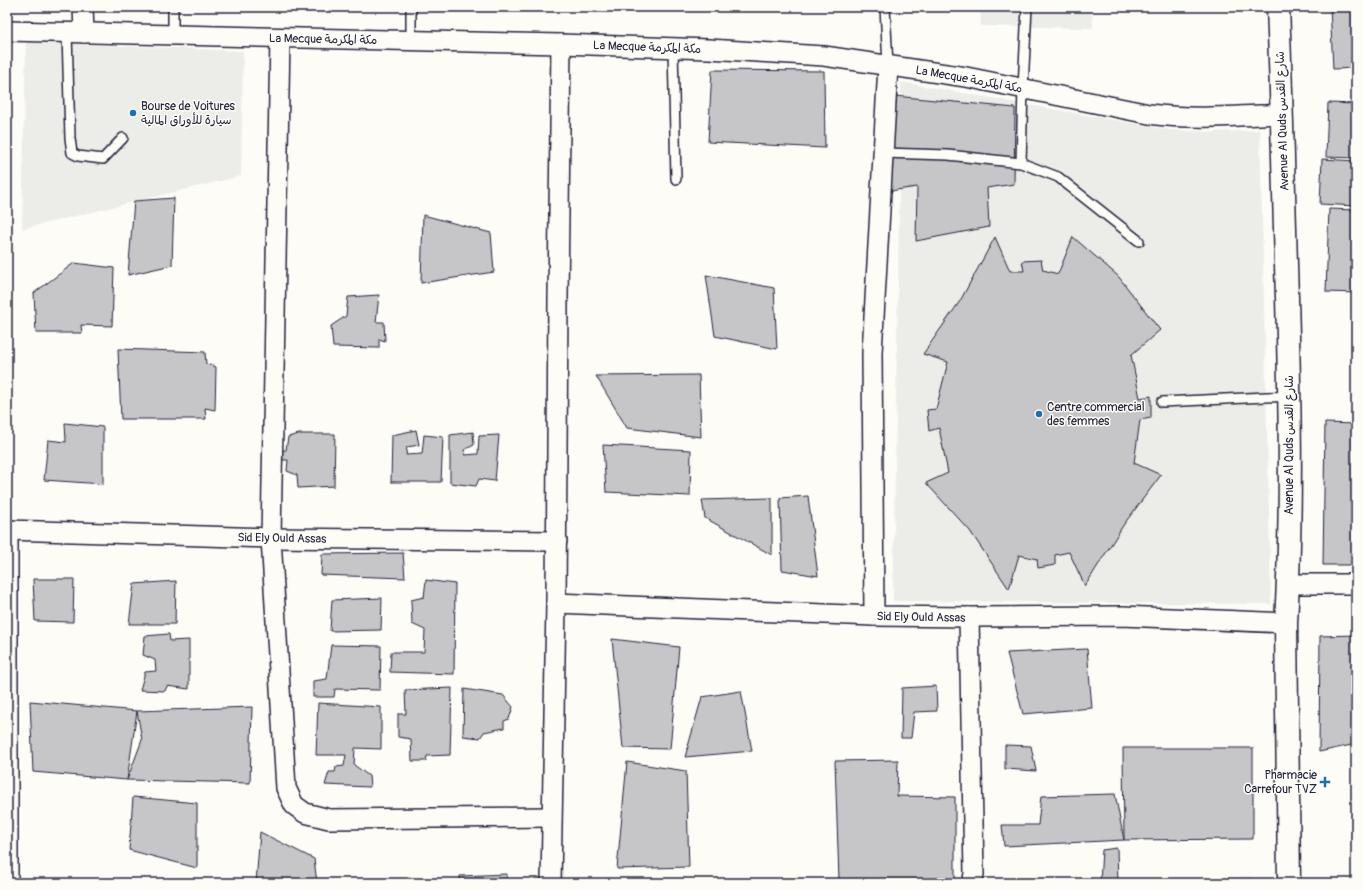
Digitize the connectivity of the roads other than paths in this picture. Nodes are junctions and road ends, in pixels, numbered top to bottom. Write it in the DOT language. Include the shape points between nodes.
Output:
graph roads {
  1 [pos="83,7"];
  2 [pos="173,7"];
  3 [pos="411,7"];
  4 [pos="885,7"];
  5 [pos="1027,7"];
  6 [pos="1278,7"];
  7 [pos="7,31"];
  8 [pos="75,33"];
  9 [pos="173,35"];
  10 [pos="280,38"];
  11 [pos="411,41"];
  12 [pos="561,44"];
  13 [pos="673,48"];
  14 [pos="888,66"];
  15 [pos="1022,88"];
  16 [pos="1282,114"];
  17 [pos="123,138"];
  18 [pos="883,153"];
  19 [pos="1021,163"];
  20 [pos="676,179"];
  21 [pos="1139,241"];
  22 [pos="1289,396"];
  23 [pos="1162,402"];
  24 [pos="8,530"];
  25 [pos="271,538"];
  26 [pos="557,541"];
  27 [pos="1288,584"];
  28 [pos="1356,584"];
  29 [pos="556,603"];
  30 [pos="874,616"];
  31 [pos="969,618"];
  32 [pos="1286,623"];
  33 [pos="8,804"];
  34 [pos="552,818"];
  35 [pos="8,883"];
  36 [pos="550,883"];
  37 [pos="972,883"];
  38 [pos="1289,883"];
  1 -- 8 [label="street"];
  2 -- 9 [label="lane"];
  3 -- 11 [label="lane"];
  4 -- 14 [label="lane"];
  5 -- 15 [label="lane"];
  6 -- 16 [label="street, Avenue Al Quds شارع القدس"];
  7 -- 8 [label="street, La Mecque مكة المكرمة"];
  8 -- 9 [label="street, La Mecque مكة المكرمة"];
  8 -- 17 [label="lane" via="70,138 72,153 103,159"];
  9 -- 10 [label="street, La Mecque مكة المكرمة"];
  10 -- 11 [label="street, La Mecque مكة المكرمة"];
  10 -- 25 [label="street"];
  11 -- 12 [label="street, La Mecque مكة المكرمة"];
  12 -- 13 [label="street, La Mecque مكة المكرمة"];
  12 -- 26 [label="street"];
  13 -- 14 [label="street, La Mecque مكة المكرمة" via="824,56"];
  13 -- 20 [label="lane"];
  14 -- 15 [label="street, La Mecque مكة المكرمة"];
  14 -- 18 [label="street"];
  15 -- 16 [label="street, La Mecque مكة المكرمة" via="1172,117"];
  15 -- 19 [label="lane"];
  16 -- 22 [label="street, Avenue Al Quds شارع القدس"];
  18 -- 19 [label="lane" via="948,155"];
  18 -- 30 [label="street" via="872,353"];
  19 -- 21 [label="lane" via="1058,177"];
  22 -- 23 [label="lane"];
  22 -- 27 [label="street, Avenue Al Quds شارع القدس"];
  24 -- 25 [label="street, Sid Ely Ould Assas"];
  24 -- 33 [label="street"];
  25 -- 26 [label="street, Sid Ely Ould Assas"];
  25 -- 34 [label="street" via="286,788 294,805 306,814 329,819"];
  26 -- 29 [label="street"];
  27 -- 28 [label="street"];
  27 -- 32 [label="street, Avenue Al Quds شارع القدس"];
  29 -- 30 [label="street, Sid Ely Ould Assas"];
  29 -- 34 [label="street"];
  30 -- 31 [label="street, Sid Ely Ould Assas"];
  31 -- 32 [label="street, Sid Ely Ould Assas" via="1122,616"];
  31 -- 37 [label="street" via="974,874"];
  32 -- 38 [label="street, Avenue Al Quds شارع القدس"];
  33 -- 35 [label="street"];
  34 -- 36 [label="street"];
}
